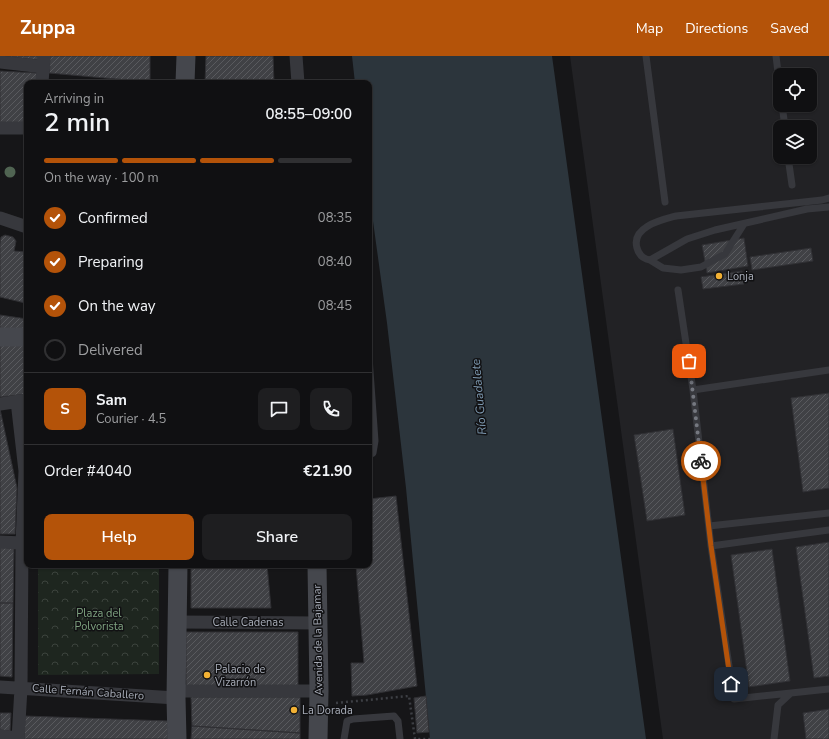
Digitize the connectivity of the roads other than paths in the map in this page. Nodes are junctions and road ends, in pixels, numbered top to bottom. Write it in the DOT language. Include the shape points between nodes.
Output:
graph roads {
  1 [pos="186,56"];
  2 [pos="296,56"];
  3 [pos="646,56"];
  4 [pos="776,56"];
  5 [pos="44,61"];
  6 [pos="0,62"];
  7 [pos="777,68"];
  8 [pos="42,80"];
  9 [pos="185,80"];
  10 [pos="298,80"];
  11 [pos="0,128"];
  12 [pos="24,128"];
  13 [pos="0,133"];
  14 [pos="24,133"];
  15 [pos="789,164"];
  16 [pos="792,185"];
  17 [pos="829,198"];
  18 [pos="665,202"];
  19 [pos="829,207"];
  20 [pos="0,218"];
  21 [pos="744,224"];
  22 [pos="24,226"];
  23 [pos="650,260"];
  24 [pos="678,290"];
  25 [pos="0,337"];
  26 [pos="24,337"];
  27 [pos="829,370"];
  28 [pos="693,390"];
  29 [pos="372,398"];
  30 [pos="22,401"];
  31 [pos="0,404"];
  32 [pos="24,447"];
  33 [pos="372,454"];
  34 [pos="829,513"];
  35 [pos="709,526"];
  36 [pos="829,530"];
  37 [pos="0,542"];
  38 [pos="24,543"];
  39 [pos="711,546"];
  40 [pos="178,568"];
  41 [pos="317,568"];
  42 [pos="177,622"];
  43 [pos="318,623"];
  44 [pos="0,687"];
  45 [pos="21,688"];
  46 [pos="829,689"];
  47 [pos="319,691"];
  48 [pos="176,694"];
  49 [pos="791,694"];
  50 [pos="0,736"];
  51 [pos="18,738"];
  52 [pos="177,739"];
  53 [pos="318,739"];
  54 [pos="344,739"];
  55 [pos="400,739"];
  56 [pos="774,739"];
  1 -- 9 [label="street"];
  2 -- 10 [label="street"];
  3 -- 18 [label="lane"];
  4 -- 7 [label="lane"];
  5 -- 6 [label="street"];
  5 -- 8 [label="street"];
  11 -- 12 [label="street"];
  13 -- 14 [label="street"];
  15 -- 16 [label="lane"];
  17 -- 23 [label="lane" via="660,220 640,233 636,243 638,252 644,259"];
  19 -- 21 [label="lane" via="807,209"];
  20 -- 22 [label="street"];
  21 -- 23 [label="lane" via="687,239"];
  21 -- 23 [label="lane" via="725,254 701,267 681,270 663,268"];
  24 -- 28 [label="lane"];
  25 -- 26 [label="street"];
  27 -- 28 [label="lane"];
  28 -- 35 [label="lane"];
  29 -- 33 [label="lane" via="375,441"];
  30 -- 31 [label="street"];
  30 -- 32 [label="street"];
  34 -- 35 [label="lane"];
  35 -- 39 [label="lane"];
  36 -- 39 [label="lane"];
  37 -- 38 [label="street"];
  38 -- 45 [label="street"];
  39 -- 49 [label="lane" via="734,699"];
  40 -- 42 [label="street"];
  41 -- 43 [label="street, Avenida de la Bajamar"];
  42 -- 43 [label="street, Calle Cadenas"];
  42 -- 48 [label="street"];
  43 -- 47 [label="street, Avenida de la Bajamar"];
  44 -- 45 [label="street, Calle Fernán Caballero"];
  45 -- 48 [label="street, Calle Fernán Caballero"];
  45 -- 51 [label="street"];
  46 -- 49 [label="lane"];
  47 -- 48 [label="street, Calle Fernán Caballero"];
  47 -- 53 [label="street, Avenida de la Bajamar"];
  48 -- 52 [label="street"];
  49 -- 56 [label="lane" via="778,705"];
  50 -- 51 [label="street"];
  54 -- 55 [label="lane" via="347,721 394,716 398,721"];
}
